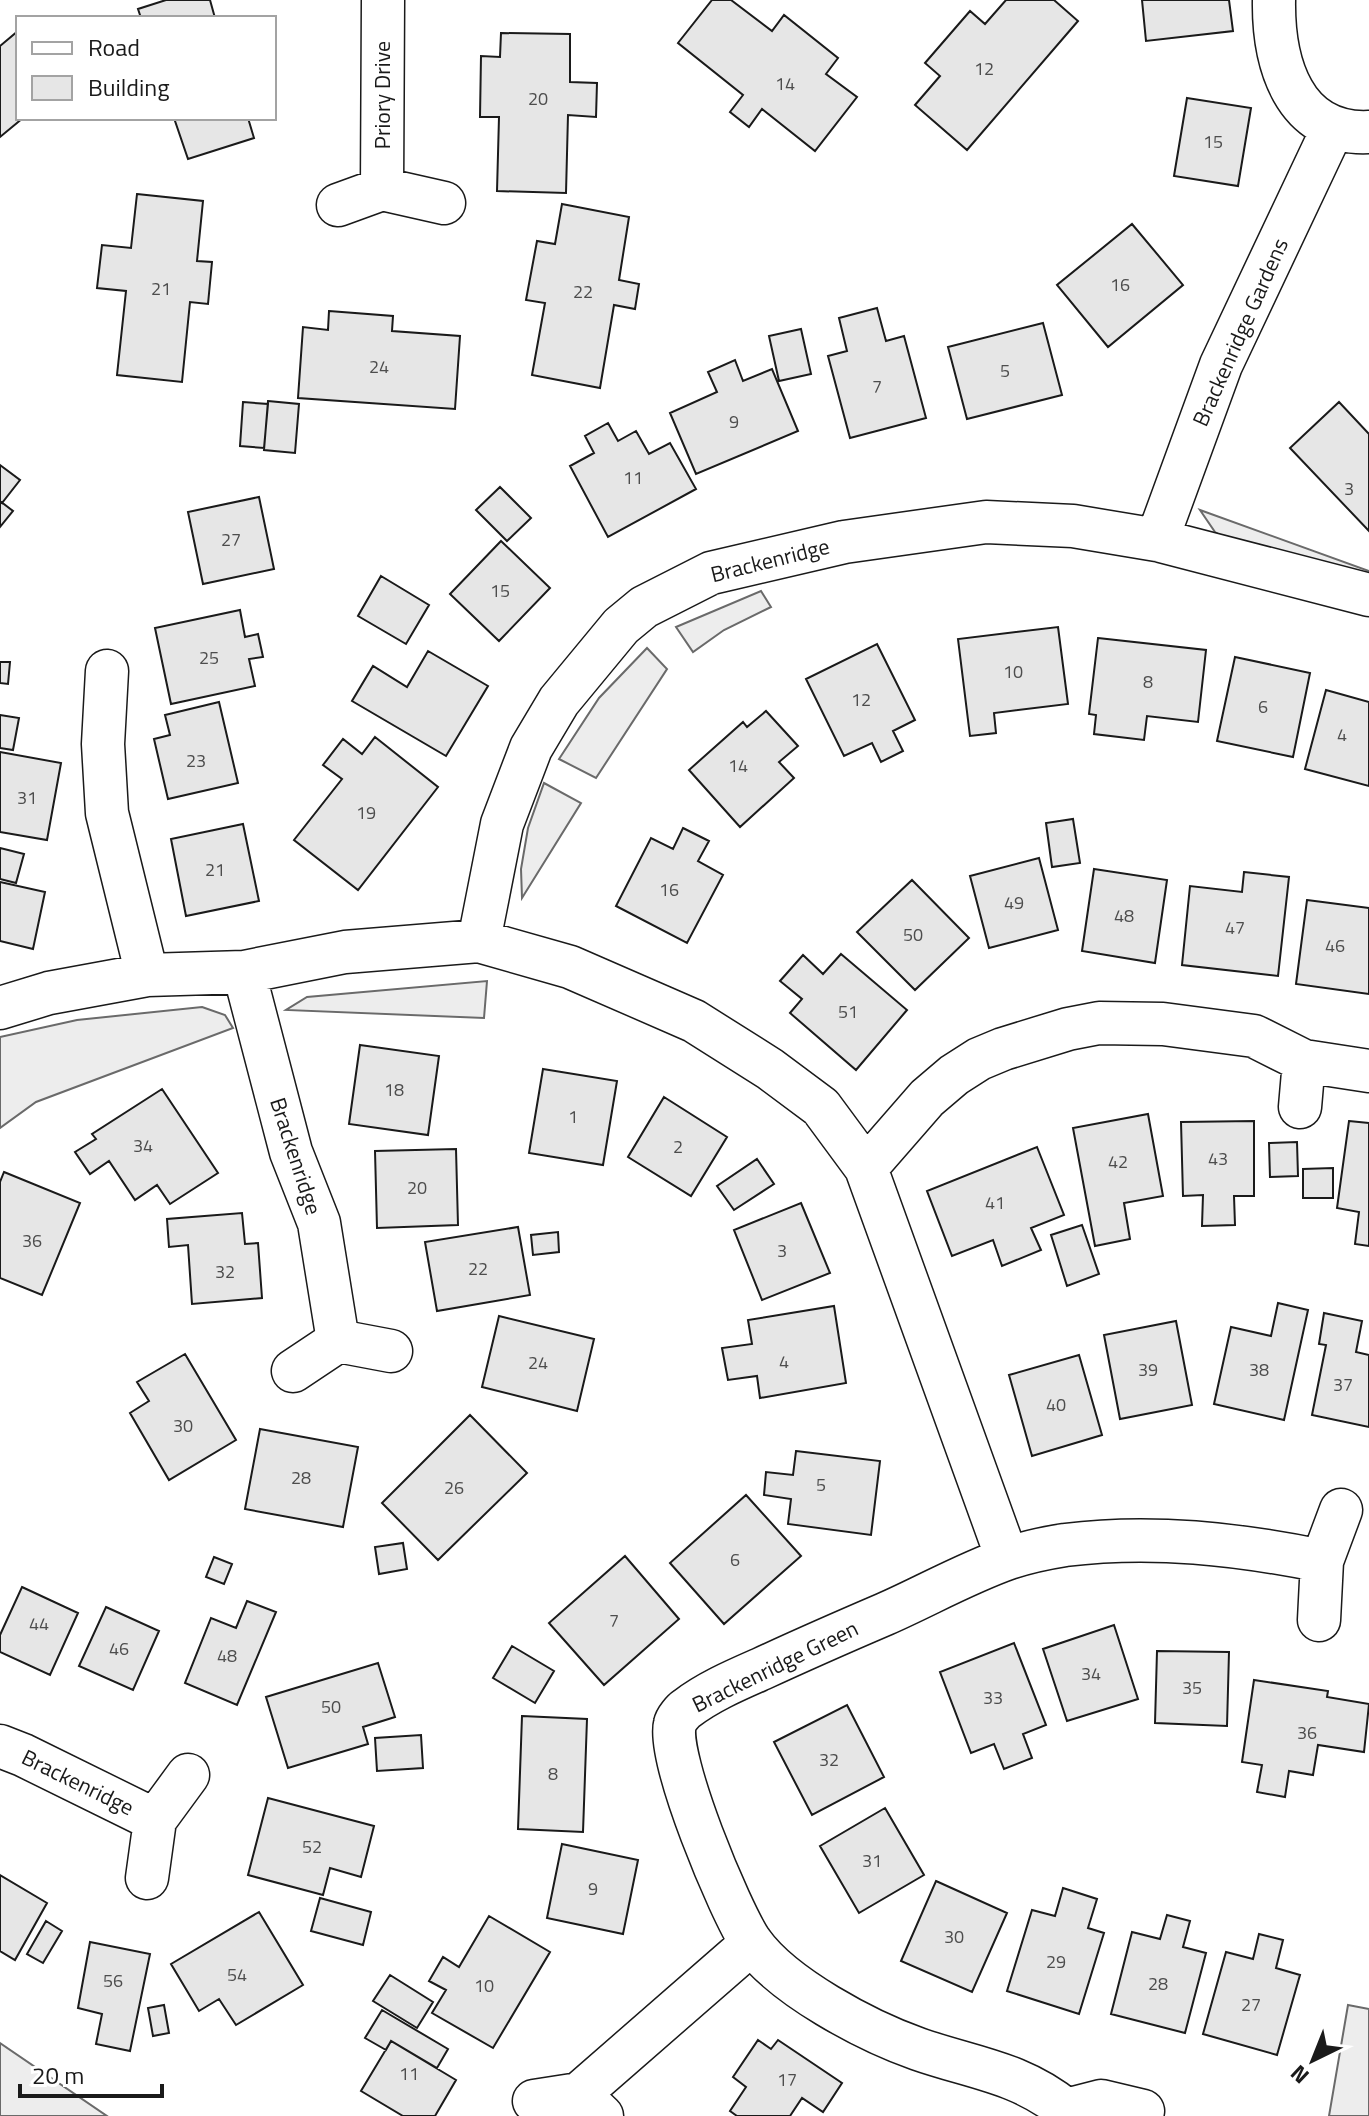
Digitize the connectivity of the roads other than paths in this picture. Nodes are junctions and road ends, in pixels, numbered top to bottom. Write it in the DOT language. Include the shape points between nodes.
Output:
graph roads {
  1 [pos="383,0"];
  2 [pos="1274,0"];
  3 [pos="1351,130"];
  4 [pos="382,189"];
  5 [pos="444,203"];
  6 [pos="338,205"];
  7 [pos="1157,540"];
  8 [pos="1369,595"];
  9 [pos="107,671"];
  10 [pos="479,941"];
  11 [pos="244,972"];
  12 [pos="147,975"];
  13 [pos="0,1008"];
  14 [pos="1304,1061"];
  15 [pos="1369,1071"];
  16 [pos="1300,1107"];
  17 [pos="866,1168"];
  18 [pos="338,1341"];
  19 [pos="391,1351"];
  20 [pos="293,1371"];
  21 [pos="1341,1510"];
  22 [pos="1007,1558"];
  23 [pos="1322,1561"];
  24 [pos="1319,1620"];
  25 [pos="0,1746"];
  26 [pos="188,1775"];
  27 [pos="155,1820"];
  28 [pos="147,1878"];
  29 [pos="752,1943"];
  30 [pos="534,2101"];
  31 [pos="590,2105"];
  32 [pos="1143,2111"];
  33 [pos="1066,2113"];
  1 -- 4 [label="street, Priory Drive"];
  2 -- 3 [label="street, Brackenridge Gardens" via="1277,53 1296,97 1312,116"];
  3 -- 7 [label="street, Brackenridge Gardens" via="1221,365"];
  4 -- 5 [label="street"];
  4 -- 6 [label="street"];
  7 -- 8 [label="street, Brackenridge"];
  7 -- 10 [label="street, Brackenridge" via="1073,526 986,522 914,530 711,573 644,607 621,626 559,701 531,748 502,824"];
  9 -- 12 [label="street" via="107,813"];
  10 -- 11 [label="street" via="345,952"];
  10 -- 17 [label="street" via="570,967 694,1021 821,1107"];
  11 -- 12 [label="street"];
  11 -- 18 [label="street, Brackenridge" via="291,1152 319,1223"];
  12 -- 13 [label="street"];
  14 -- 15 [label="street"];
  14 -- 16 [label="street"];
  14 -- 17 [label="street" via="1254,1036 1132,1022 1068,1029 1003,1049 954,1075"];
  17 -- 22 [label="street"];
  18 -- 19 [label="street"];
  18 -- 20 [label="street"];
  21 -- 23 [label="street"];
  22 -- 23 [label="street, Brackenridge Green" via="1068,1545 1135,1541 1201,1542"];
  22 -- 29 [label="street, Brackenridge Green" via="732,1682 685,1709 675,1723 683,1783 727,1898"];
  23 -- 24 [label="street"];
  25 -- 27 [label="street, Brackenridge"];
  26 -- 27 [label="street, Brackenridge"];
  27 -- 28 [label="street, Brackenridge"];
  29 -- 31 [label="street"];
  29 -- 33 [label="street, Brackenridge Green" via="782,1973 847,2017 920,2050 1021,2081 1047,2094"];
  30 -- 31 [label="street"];
  32 -- 33 [label="street, Brackenridge Green" via="1101,2101"];
}
